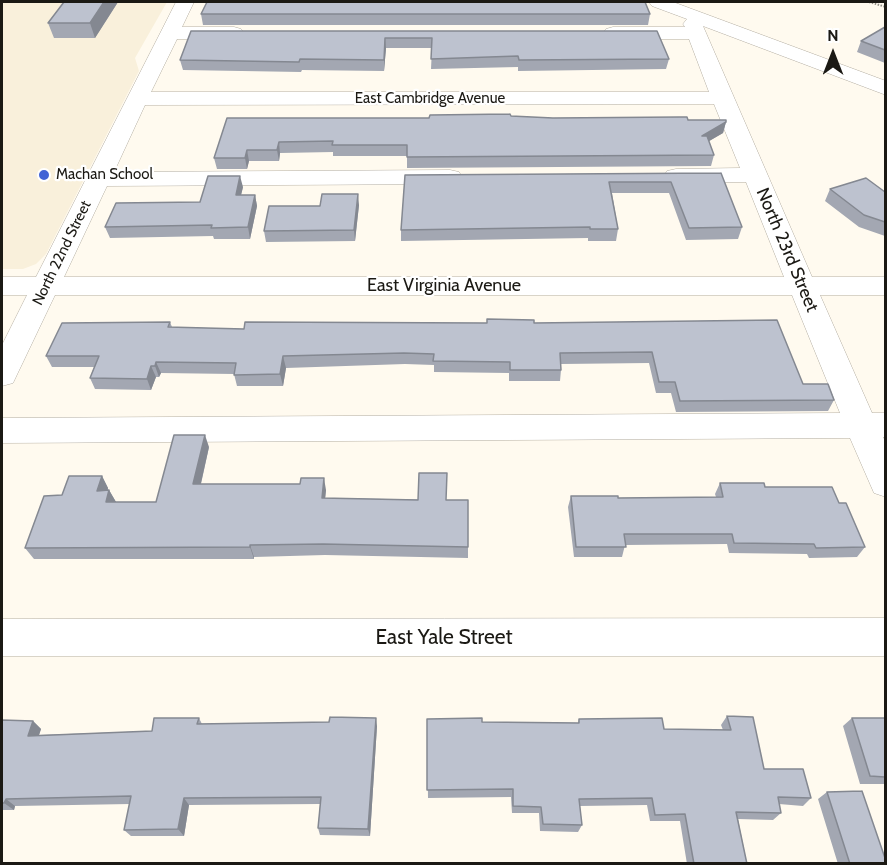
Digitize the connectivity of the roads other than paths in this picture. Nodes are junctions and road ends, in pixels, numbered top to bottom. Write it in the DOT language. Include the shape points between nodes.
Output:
graph roads {
  1 [pos="185,2"];
  2 [pos="658,2"];
  3 [pos="697,25"];
  4 [pos="170,33"];
  5 [pos="255,33"];
  6 [pos="598,33"];
  7 [pos="885,89"];
  8 [pos="722,98"];
  9 [pos="137,99"];
  10 [pos="755,175"];
  11 [pos="654,176"];
  12 [pos="475,177"];
  13 [pos="98,179"];
  14 [pos="2,286"];
  15 [pos="45,286"];
  16 [pos="802,286"];
  17 [pos="885,286"];
  18 [pos="2,375"];
  19 [pos="873,425"];
  20 [pos="2,431"];
  21 [pos="885,483"];
  22 [pos="885,637"];
  23 [pos="2,638"];
  1 -- 4 [label="street, North 22nd Street"];
  2 -- 3 [label="street"];
  3 -- 6 [label="street"];
  3 -- 7 [label="street"];
  3 -- 8 [label="street, North 23rd Street"];
  4 -- 5 [label="street"];
  4 -- 9 [label="street, North 22nd Street"];
  8 -- 9 [label="street, East Cambridge Avenue"];
  8 -- 10 [label="street, North 23rd Street"];
  9 -- 13 [label="street, North 22nd Street"];
  10 -- 11 [label="street"];
  10 -- 16 [label="street, North 23rd Street"];
  12 -- 13 [label="street"];
  13 -- 15 [label="street, North 22nd Street"];
  14 -- 15 [label="street, East Virginia Avenue"];
  15 -- 16 [label="street, East Virginia Avenue"];
  15 -- 18 [label="street, North 22nd Street"];
  16 -- 17 [label="street, East Virginia Avenue"];
  16 -- 19 [label="street, North 23rd Street"];
  19 -- 20 [label="street"];
  19 -- 21 [label="street, North 23rd Street"];
  22 -- 23 [label="street, East Yale Street"];
}
